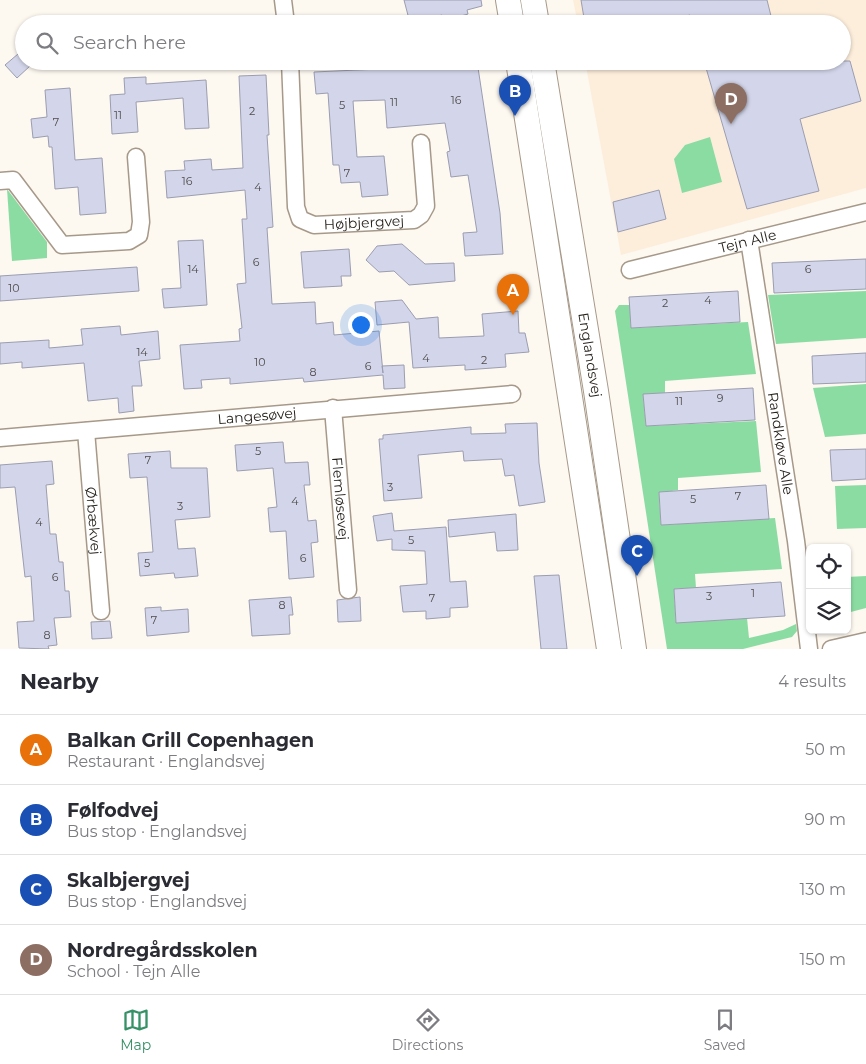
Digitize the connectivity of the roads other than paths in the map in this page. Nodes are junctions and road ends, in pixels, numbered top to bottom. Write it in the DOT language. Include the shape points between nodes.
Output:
graph roads {
  1 [pos="283,0"];
  2 [pos="508,0"];
  3 [pos="533,0"];
  4 [pos="285,15"];
  5 [pos="510,15"];
  6 [pos="536,15"];
  7 [pos="290,70"];
  8 [pos="519,70"];
  9 [pos="543,70"];
  10 [pos="421,143"];
  11 [pos="136,158"];
  12 [pos="0,181"];
  13 [pos="866,212"];
  14 [pos="750,240"];
  15 [pos="630,270"];
  16 [pos="512,394"];
  17 [pos="333,408"];
  18 [pos="86,431"];
  19 [pos="0,438"];
  20 [pos="348,590"];
  21 [pos="100,611"];
  22 [pos="866,640"];
  23 [pos="609,649"];
  24 [pos="634,649"];
  25 [pos="808,649"];
  26 [pos="831,649"];
  1 -- 4 [label="street"];
  2 -- 5 [label="street"];
  3 -- 6 [label="street"];
  7 -- 10 [label="street, Højbjergvej" via="296,207 300,219 314,225 414,220 426,206"];
  8 -- 23 [label="street, Englandsvej"];
  9 -- 24 [label="street, Englandsvej"];
  11 -- 12 [label="street" via="141,222 139,235 129,241 62,244 13,180"];
  13 -- 14 [label="street, Tejn Alle"];
  14 -- 15 [label="street, Tejn Alle"];
  14 -- 25 [label="street, Randkløve Alle" via="796,541"];
  16 -- 17 [label="street, Langesøvej"];
  17 -- 18 [label="street, Langesøvej"];
  17 -- 20 [label="street, Flemløsevej"];
  18 -- 19 [label="street, Langesøvej"];
  18 -- 21 [label="street, Ørbækvej"];
  22 -- 26 [label="street"];
}
